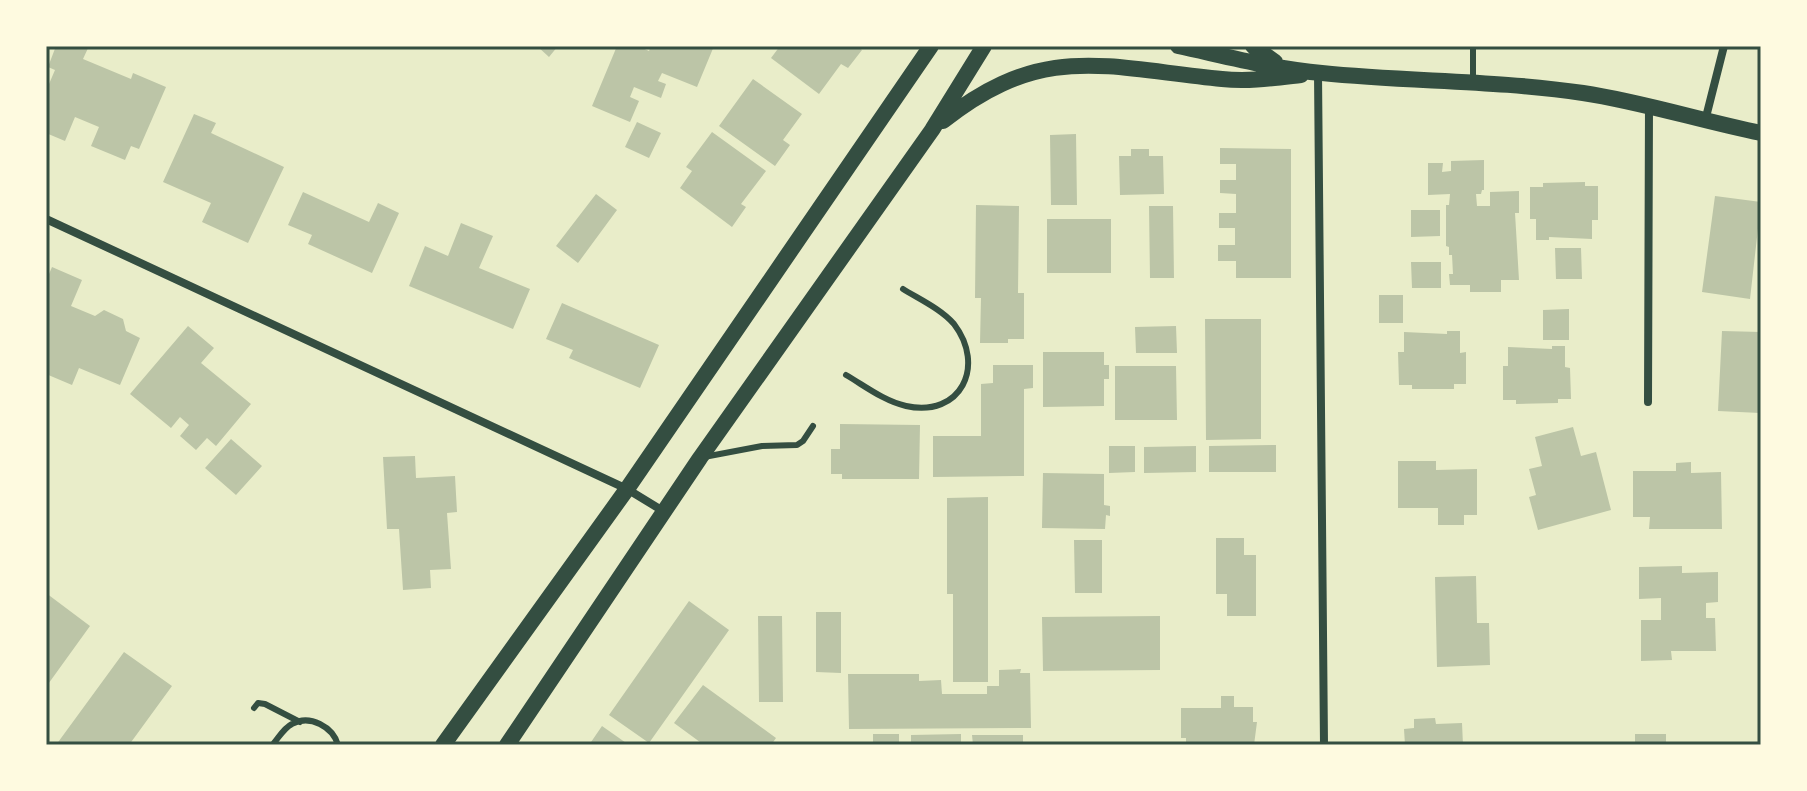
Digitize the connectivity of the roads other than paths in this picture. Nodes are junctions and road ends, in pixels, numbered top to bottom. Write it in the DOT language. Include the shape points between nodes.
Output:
graph roads {
  1 [pos="931,46"];
  2 [pos="984,46"];
  3 [pos="1178,46"];
  4 [pos="1253,46"];
  5 [pos="1473,46"];
  6 [pos="1724,46"];
  7 [pos="1279,66"];
  8 [pos="1318,73"];
  9 [pos="1473,82"];
  10 [pos="1649,104"];
  11 [pos="1704,121"];
  12 [pos="932,130"];
  13 [pos="1761,133"];
  14 [pos="46,219"];
  15 [pos="903,289"];
  16 [pos="846,375"];
  17 [pos="1648,402"];
  18 [pos="813,426"];
  19 [pos="700,458"];
  20 [pos="627,489"];
  21 [pos="664,512"];
  22 [pos="254,708"];
  23 [pos="300,722"];
  24 [pos="274,743"];
  25 [pos="338,745"];
  26 [pos="443,745"];
  27 [pos="507,745"];
  28 [pos="1324,745"];
  1 -- 20 [label="main road"];
  2 -- 12 [label="main road"];
  3 -- 7 [label="main road"];
  4 -- 7 [label="main road"];
  5 -- 9 [label="lane"];
  6 -- 11 [label="street"];
  7 -- 8 [label="main road"];
  8 -- 9 [label="main road"];
  8 -- 12 [label="main road" via="1238,80 1106,65 1051,67 986,89"];
  8 -- 28 [label="street"];
  9 -- 10 [label="main road"];
  10 -- 11 [label="main road"];
  10 -- 17 [label="street"];
  11 -- 13 [label="main road"];
  12 -- 19 [label="main road"];
  14 -- 20 [label="street"];
  15 -- 16 [label="lane" via="948,318 959,333 968,363 960,392 937,405 912,407"];
  18 -- 19 [label="lane" via="797,445"];
  19 -- 21 [label="main road"];
  20 -- 21 [label="street"];
  20 -- 26 [label="main road"];
  21 -- 27 [label="main road"];
  22 -- 23 [label="lane" via="265,704"];
  23 -- 24 [label="lane"];
  23 -- 25 [label="lane" via="326,726"];
}
